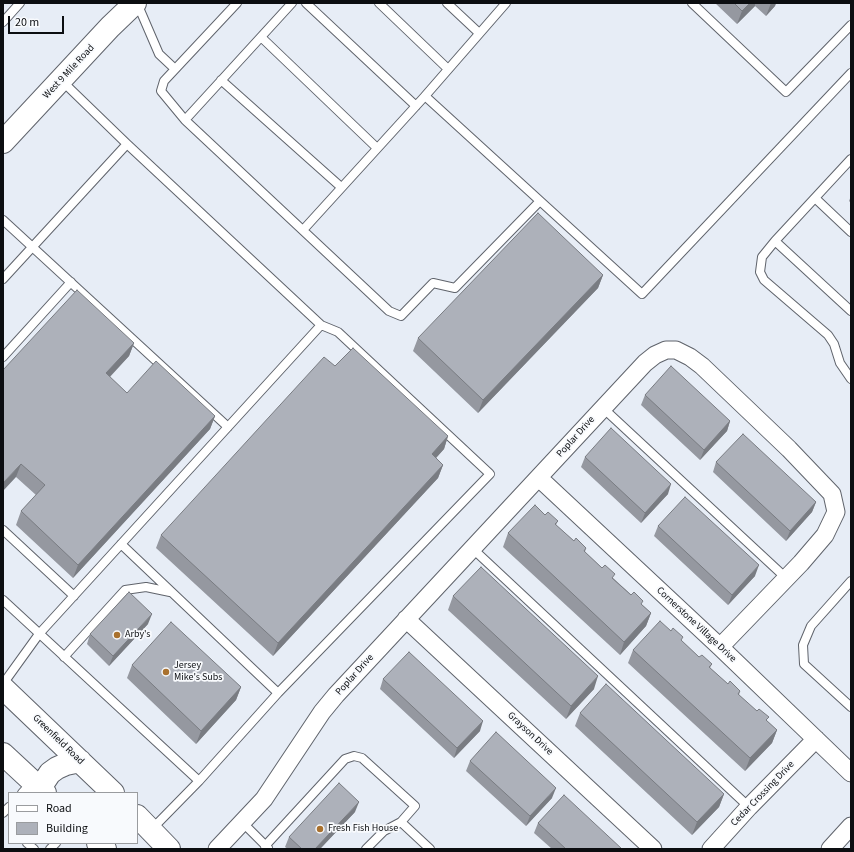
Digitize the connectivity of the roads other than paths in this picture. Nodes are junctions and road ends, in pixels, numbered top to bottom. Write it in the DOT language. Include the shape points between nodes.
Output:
graph roads {
  1 [pos="20,3"];
  2 [pos="136,3"];
  3 [pos="237,3"];
  4 [pos="292,3"];
  5 [pos="306,3"];
  6 [pos="379,3"];
  7 [pos="447,3"];
  8 [pos="506,3"];
  9 [pos="692,3"];
  10 [pos="3,22"];
  11 [pos="851,25"];
  12 [pos="479,33"];
  13 [pos="261,37"];
  14 [pos="175,69"];
  15 [pos="448,69"];
  16 [pos="851,73"];
  17 [pos="61,80"];
  18 [pos="221,80"];
  19 [pos="425,96"];
  20 [pos="416,106"];
  21 [pos="185,120"];
  22 [pos="3,142"];
  23 [pos="127,144"];
  24 [pos="377,148"];
  25 [pos="851,159"];
  26 [pos="341,187"];
  27 [pos="815,198"];
  28 [pos="540,201"];
  29 [pos="3,220"];
  30 [pos="303,230"];
  31 [pos="851,232"];
  32 [pos="775,241"];
  33 [pos="33,247"];
  34 [pos="3,279"];
  35 [pos="71,282"];
  36 [pos="851,311"];
  37 [pos="321,325"];
  38 [pos="3,356"];
  39 [pos="851,379"];
  40 [pos="603,408"];
  41 [pos="228,428"];
  42 [pos="539,478"];
  43 [pos="3,530"];
  44 [pos="121,544"];
  45 [pos="472,548"];
  46 [pos="786,578"];
  47 [pos="851,581"];
  48 [pos="171,592"];
  49 [pos="74,596"];
  50 [pos="3,600"];
  51 [pos="406,619"];
  52 [pos="39,634"];
  53 [pos="720,647"];
  54 [pos="64,657"];
  55 [pos="3,684"];
  56 [pos="3,688"];
  57 [pos="278,693"];
  58 [pos="851,707"];
  59 [pos="816,739"];
  60 [pos="3,754"];
  61 [pos="80,761"];
  62 [pos="851,773"];
  63 [pos="199,780"];
  64 [pos="35,789"];
  65 [pos="112,792"];
  66 [pos="749,807"];
  67 [pos="401,822"];
  68 [pos="144,823"];
  69 [pos="243,823"];
  70 [pos="851,826"];
  71 [pos="266,847"];
  72 [pos="169,849"];
  73 [pos="217,849"];
  74 [pos="366,849"];
  75 [pos="430,849"];
  76 [pos="653,849"];
  77 [pos="711,849"];
  78 [pos="830,849"];
  1 -- 10 [label="lane"];
  2 -- 14 [label="lane" via="159,54"];
  2 -- 17 [label="main road, West 9 Mile Road"];
  3 -- 14 [label="lane"];
  4 -- 13 [label="lane"];
  5 -- 20 [label="lane"];
  6 -- 15 [label="lane"];
  7 -- 12 [label="lane"];
  8 -- 12 [label="lane"];
  9 -- 11 [label="lane" via="786,92"];
  12 -- 15 [label="lane"];
  13 -- 18 [label="lane"];
  13 -- 24 [label="lane"];
  14 -- 21 [label="lane" via="164,81 161,91"];
  15 -- 19 [label="lane"];
  16 -- 28 [label="lane" via="642,294"];
  17 -- 22 [label="main road, West 9 Mile Road"];
  17 -- 23 [label="lane"];
  18 -- 21 [label="lane"];
  18 -- 26 [label="lane"];
  19 -- 20 [label="lane"];
  19 -- 28 [label="lane"];
  20 -- 24 [label="lane"];
  21 -- 30 [label="lane"];
  23 -- 33 [label="lane"];
  23 -- 37 [label="lane"];
  24 -- 26 [label="lane"];
  25 -- 27 [label="lane"];
  26 -- 30 [label="lane"];
  27 -- 31 [label="lane"];
  27 -- 32 [label="lane"];
  28 -- 30 [label="lane" via="455,288 433,283 401,316 389,312"];
  29 -- 33 [label="lane"];
  32 -- 36 [label="lane"];
  32 -- 39 [label="lane" via="762,257 760,272 764,280 828,335 834,344 840,364"];
  33 -- 34 [label="lane"];
  33 -- 35 [label="lane"];
  35 -- 38 [label="lane"];
  35 -- 41 [label="lane"];
  37 -- 41 [label="lane"];
  37 -- 57 [label="lane" via="338,332 490,474"];
  40 -- 42 [label="street, Poplar Drive"];
  40 -- 46 [label="lane"];
  40 -- 46 [label="street, Poplar Drive" via="645,363 666,350 676,350 702,366 832,494 836,512 825,535"];
  41 -- 44 [label="lane"];
  42 -- 45 [label="street, Poplar Drive"];
  42 -- 53 [label="street, Cornerstone Village Drive"];
  43 -- 49 [label="lane"];
  44 -- 48 [label="lane"];
  44 -- 49 [label="lane"];
  45 -- 51 [label="street, Poplar Drive"];
  45 -- 66 [label="lane"];
  46 -- 53 [label="street, Poplar Drive"];
  47 -- 58 [label="lane" via="811,626 803,645 804,664"];
  48 -- 54 [label="lane" via="146,587 125,590"];
  48 -- 57 [label="lane"];
  49 -- 52 [label="lane"];
  50 -- 52 [label="lane"];
  51 -- 69 [label="street, Poplar Drive" via="322,712 264,799"];
  51 -- 76 [label="street, Grayson Drive"];
  52 -- 54 [label="lane"];
  52 -- 55 [label="lane"];
  53 -- 59 [label="street, Cornerstone Village Drive"];
  54 -- 63 [label="lane"];
  56 -- 61 [label="main road, Greenfield Road"];
  57 -- 63 [label="lane"];
  59 -- 62 [label="street, Cornerstone Village Drive"];
  59 -- 66 [label="street, Cedar Crossing Drive"];
  60 -- 64 [label="main road"];
  61 -- 64 [label="main road" via="57,768"];
  61 -- 65 [label="main road, Greenfield Road"];
  63 -- 68 [label="lane"];
  66 -- 77 [label="street, Cedar Crossing Drive"];
  67 -- 71 [label="lane" via="415,806 362,758 354,756 345,759"];
  67 -- 74 [label="lane" via="384,831"];
  67 -- 75 [label="lane"];
  68 -- 72 [label="main road"];
  69 -- 71 [label="lane"];
  69 -- 73 [label="street, Poplar Drive"];
  70 -- 78 [label="street"];
}
